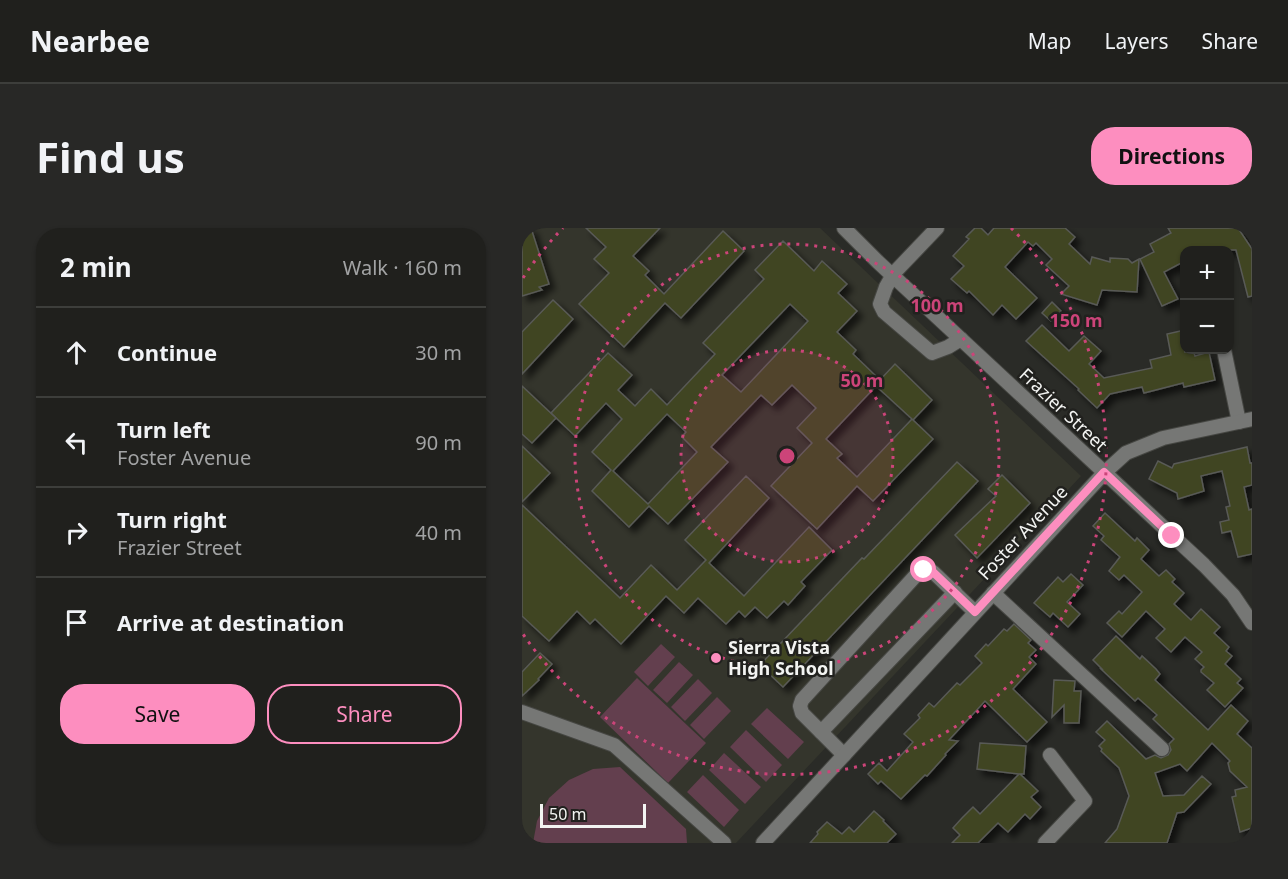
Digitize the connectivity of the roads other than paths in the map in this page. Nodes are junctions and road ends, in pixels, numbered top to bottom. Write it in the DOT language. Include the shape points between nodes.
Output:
graph roads {
  1 [pos="844,228"];
  2 [pos="937,228"];
  3 [pos="893,275"];
  4 [pos="961,339"];
  5 [pos="1225,354"];
  6 [pos="1246,420"];
  7 [pos="1104,472"];
  8 [pos="955,592"];
  9 [pos="993,593"];
  10 [pos="975,612"];
  11 [pos="1252,623"];
  12 [pos="522,712"];
  13 [pos="821,732"];
  14 [pos="1162,749"];
  15 [pos="844,755"];
  16 [pos="1050,755"];
  17 [pos="724,843"];
  18 [pos="763,843"];
  19 [pos="1045,843"];
  1 -- 3 [label="street, Frazier Street"];
  2 -- 3 [label="street"];
  3 -- 4 [label="street, Frazier Street"];
  3 -- 4 [label="street" via="880,304 884,312 932,353"];
  4 -- 7 [label="street, Frazier Street"];
  5 -- 6 [label="street"];
  6 -- 7 [label="street, Foster Avenue" via="1163,438 1126,453"];
  7 -- 9 [label="street, Foster Avenue"];
  7 -- 11 [label="street, Frazier Street" via="1204,565 1233,595"];
  8 -- 10 [label="street"];
  8 -- 13 [label="street"];
  8 -- 13 [label="street" via="933,572 918,573 802,700 802,713"];
  9 -- 10 [label="street, Foster Avenue"];
  9 -- 14 [label="street"];
  10 -- 15 [label="street, Foster Avenue"];
  12 -- 17 [label="street" via="614,745"];
  13 -- 15 [label="street"];
  15 -- 18 [label="street, Foster Avenue"];
  16 -- 19 [label="street" via="1085,801"];
}
